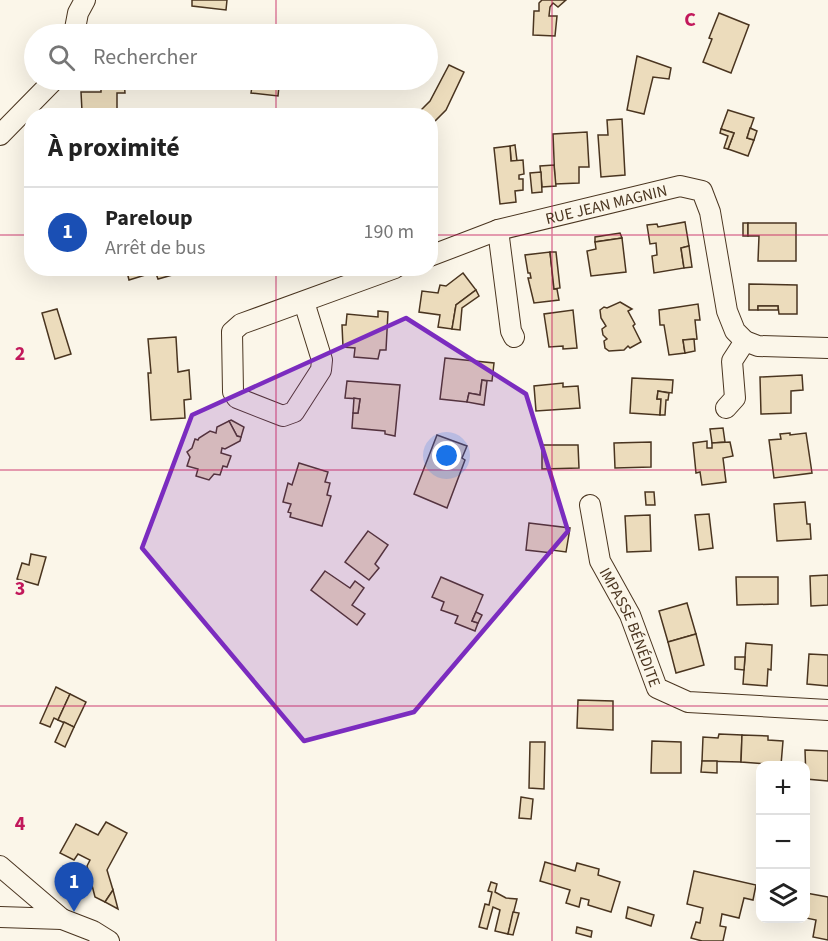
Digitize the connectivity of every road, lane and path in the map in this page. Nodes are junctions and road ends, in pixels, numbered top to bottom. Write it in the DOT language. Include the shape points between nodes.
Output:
graph roads {
  1 [pos="84,0"];
  2 [pos="76,24"];
  3 [pos="44,90"];
  4 [pos="27,108"];
  5 [pos="24,111"];
  6 [pos="0,135"];
  7 [pos="498,230"];
  8 [pos="438,253"];
  9 [pos="374,276"];
  10 [pos="304,302"];
  11 [pos="514,337"];
  12 [pos="745,341"];
  13 [pos="828,348"];
  14 [pos="726,408"];
  15 [pos="590,505"];
  16 [pos="828,710"];
  17 [pos="0,866"];
  18 [pos="0,916"];
  19 [pos="62,920"];
  20 [pos="109,941"];
  1 -- 2 [label="street"];
  3 -- 4 [label="street"];
  5 -- 6 [label="street"];
  7 -- 8 [label="street, RUE JEAN MAGNIN"];
  7 -- 11 [label="street" via="510,331"];
  7 -- 12 [label="street, RUE JEAN MAGNIN" via="680,186 702,191 710,212 727,311 735,331"];
  9 -- 10 [label="street"];
  10 -- 10 [label="street" via="241,324 232,332 233,392 237,398 283,416 294,412 321,370 322,360"];
  12 -- 13 [label="street" via="758,346"];
  12 -- 14 [label="street" via="732,361 735,398"];
  15 -- 16 [label="street, IMPASSE BÉNÉDITE" via="600,561 630,615 657,688 688,702"];
  17 -- 19 [label="street"];
  18 -- 19 [label="street"];
  19 -- 20 [label="street"];
}
